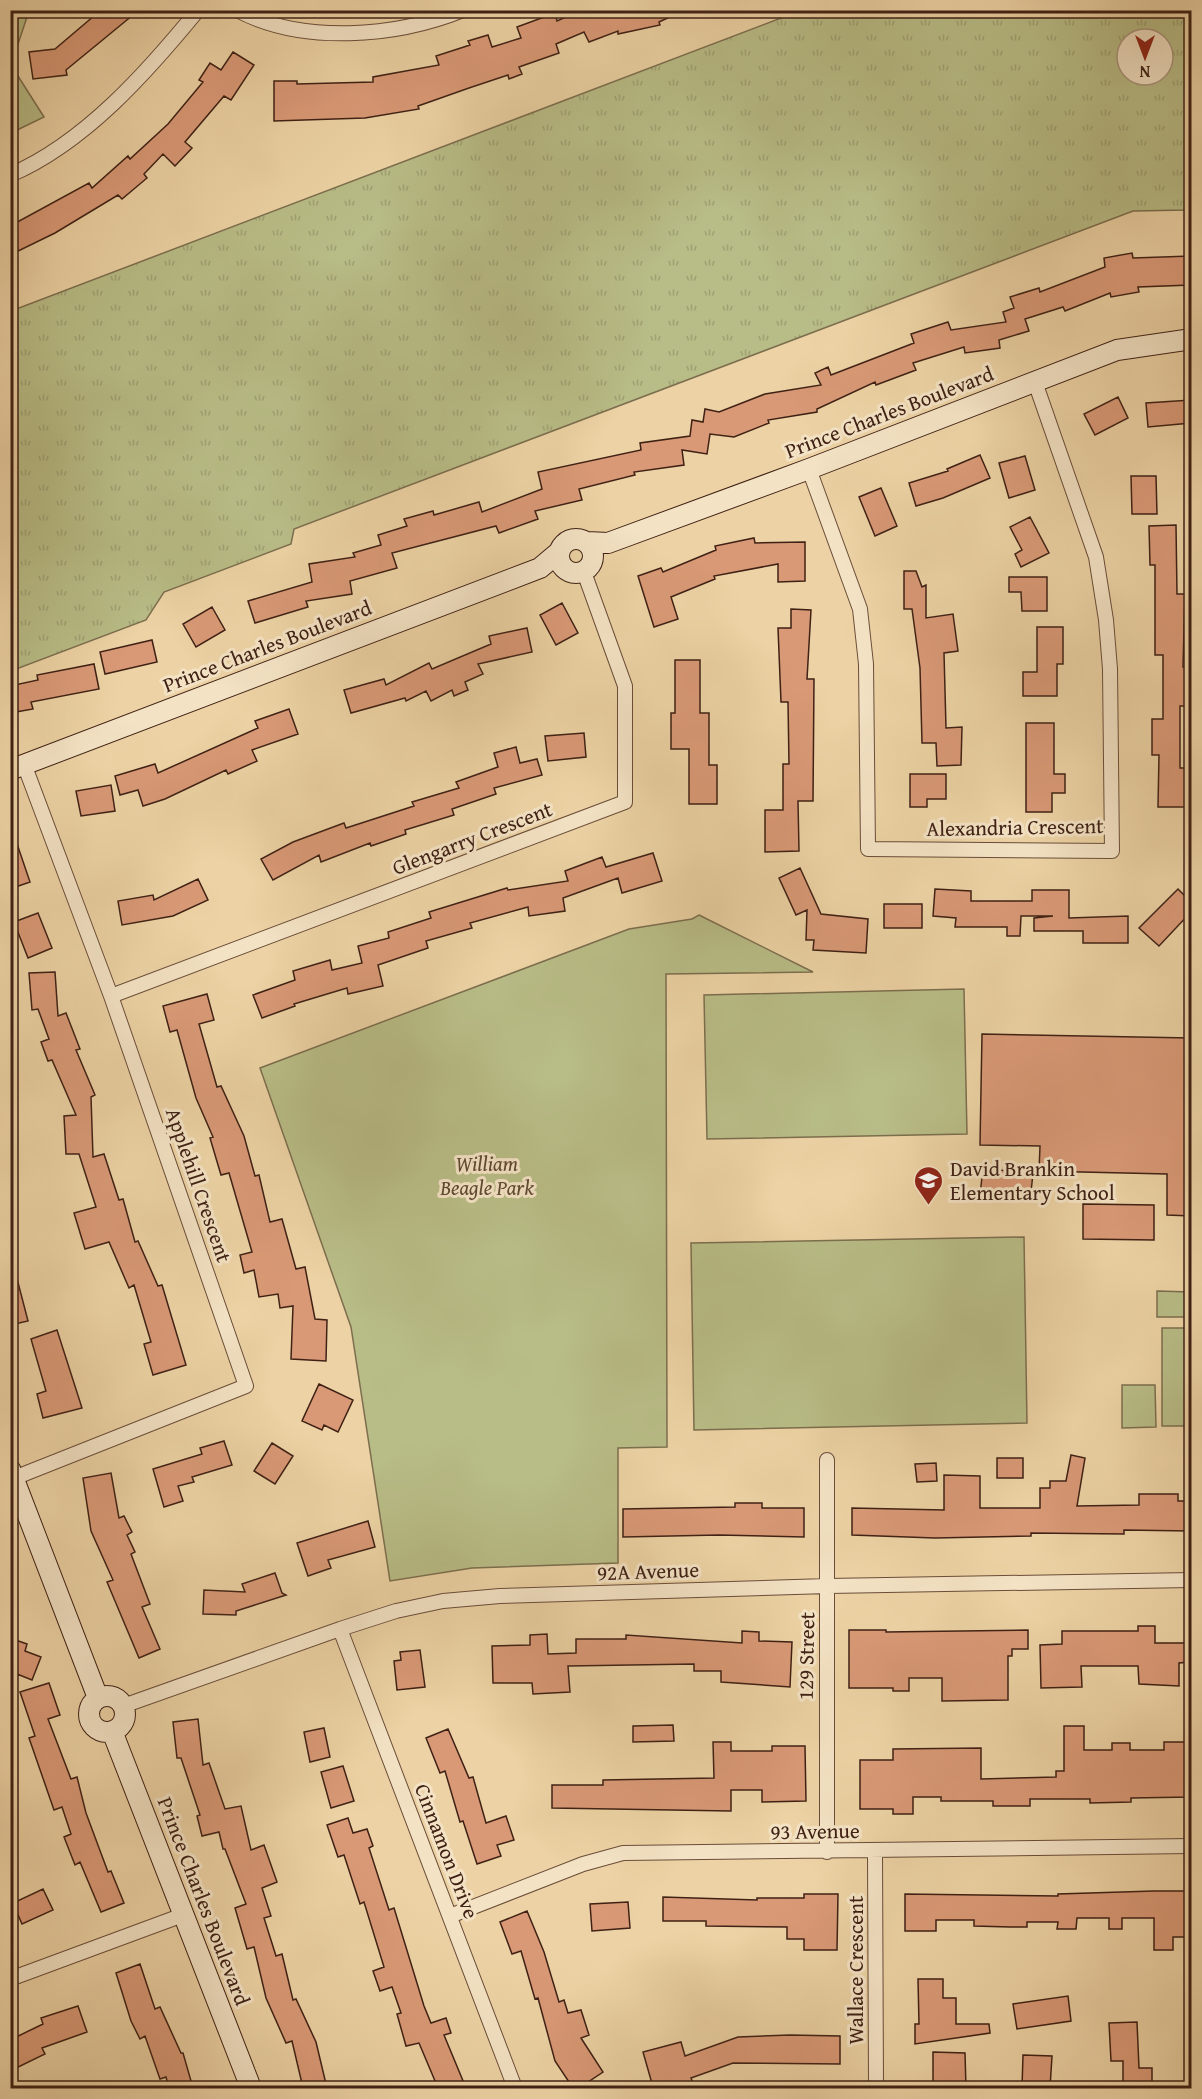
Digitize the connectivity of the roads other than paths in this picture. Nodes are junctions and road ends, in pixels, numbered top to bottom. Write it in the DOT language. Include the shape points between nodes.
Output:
graph roads {
  1 [pos="198,10"];
  2 [pos="237,10"];
  3 [pos="463,10"];
  4 [pos="10,175"];
  5 [pos="1191,339"];
  6 [pos="1035,382"];
  7 [pos="809,469"];
  8 [pos="593,554"];
  9 [pos="561,560"];
  10 [pos="17,767"];
  11 [pos="111,996"];
  12 [pos="826,1460"];
  13 [pos="12,1474"];
  14 [pos="1191,1580"];
  15 [pos="828,1586"];
  16 [pos="340,1629"];
  17 [pos="98,1698"];
  18 [pos="123,1706"];
  19 [pos="112,1731"];
  20 [pos="1191,1846"];
  21 [pos="875,1851"];
  22 [pos="828,1852"];
  23 [pos="183,1915"];
  24 [pos="450,1916"];
  25 [pos="10,1979"];
  26 [pos="251,2088"];
  27 [pos="515,2088"];
  28 [pos="876,2088"];
  1 -- 4 [label="street" via="154,64 110,106 69,140"];
  2 -- 3 [label="street" via="251,18 324,34 379,33"];
  5 -- 6 [label="street, Prince Charles Boulevard" via="1117,350"];
  6 -- 7 [label="street, Prince Charles Boulevard"];
  6 -- 7 [label="street, Alexandria Crescent" via="1096,557 1110,669 1112,851 868,849 866,664 860,609"];
  7 -- 8 [label="street, Prince Charles Boulevard"];
  8 -- 9 [label="street" via="574,573"];
  8 -- 9 [label="street, Prince Charles Boulevard" via="570,540"];
  8 -- 11 [label="street, Glengarry Crescent" via="626,686 625,802"];
  9 -- 10 [label="street, Prince Charles Boulevard"];
  10 -- 11 [label="street, Applehill Crescent"];
  11 -- 13 [label="street, Applehill Crescent" via="246,1386"];
  12 -- 15 [label="street, 129 Street"];
  13 -- 17 [label="street"];
  14 -- 15 [label="street, 92A Avenue"];
  15 -- 16 [label="street, 92A Avenue" via="477,1598 396,1611"];
  15 -- 22 [label="street, 129 Street"];
  16 -- 18 [label="street, 92A Avenue"];
  16 -- 24 [label="street, Cinnamon Drive"];
  17 -- 18 [label="street" via="111,1696"];
  17 -- 19 [label="street" via="89,1711 91,1722 100,1730"];
  18 -- 19 [label="street" via="124,1719"];
  19 -- 23 [label="street, Prince Charles Boulevard"];
  20 -- 21 [label="street, 93 Avenue"];
  21 -- 22 [label="street, 93 Avenue"];
  21 -- 28 [label="street, Wallace Crescent"];
  22 -- 24 [label="street, 93 Avenue" via="623,1853 583,1864"];
  23 -- 25 [label="street"];
  23 -- 26 [label="street, Prince Charles Boulevard"];
  24 -- 27 [label="street, Cinnamon Drive"];
}
